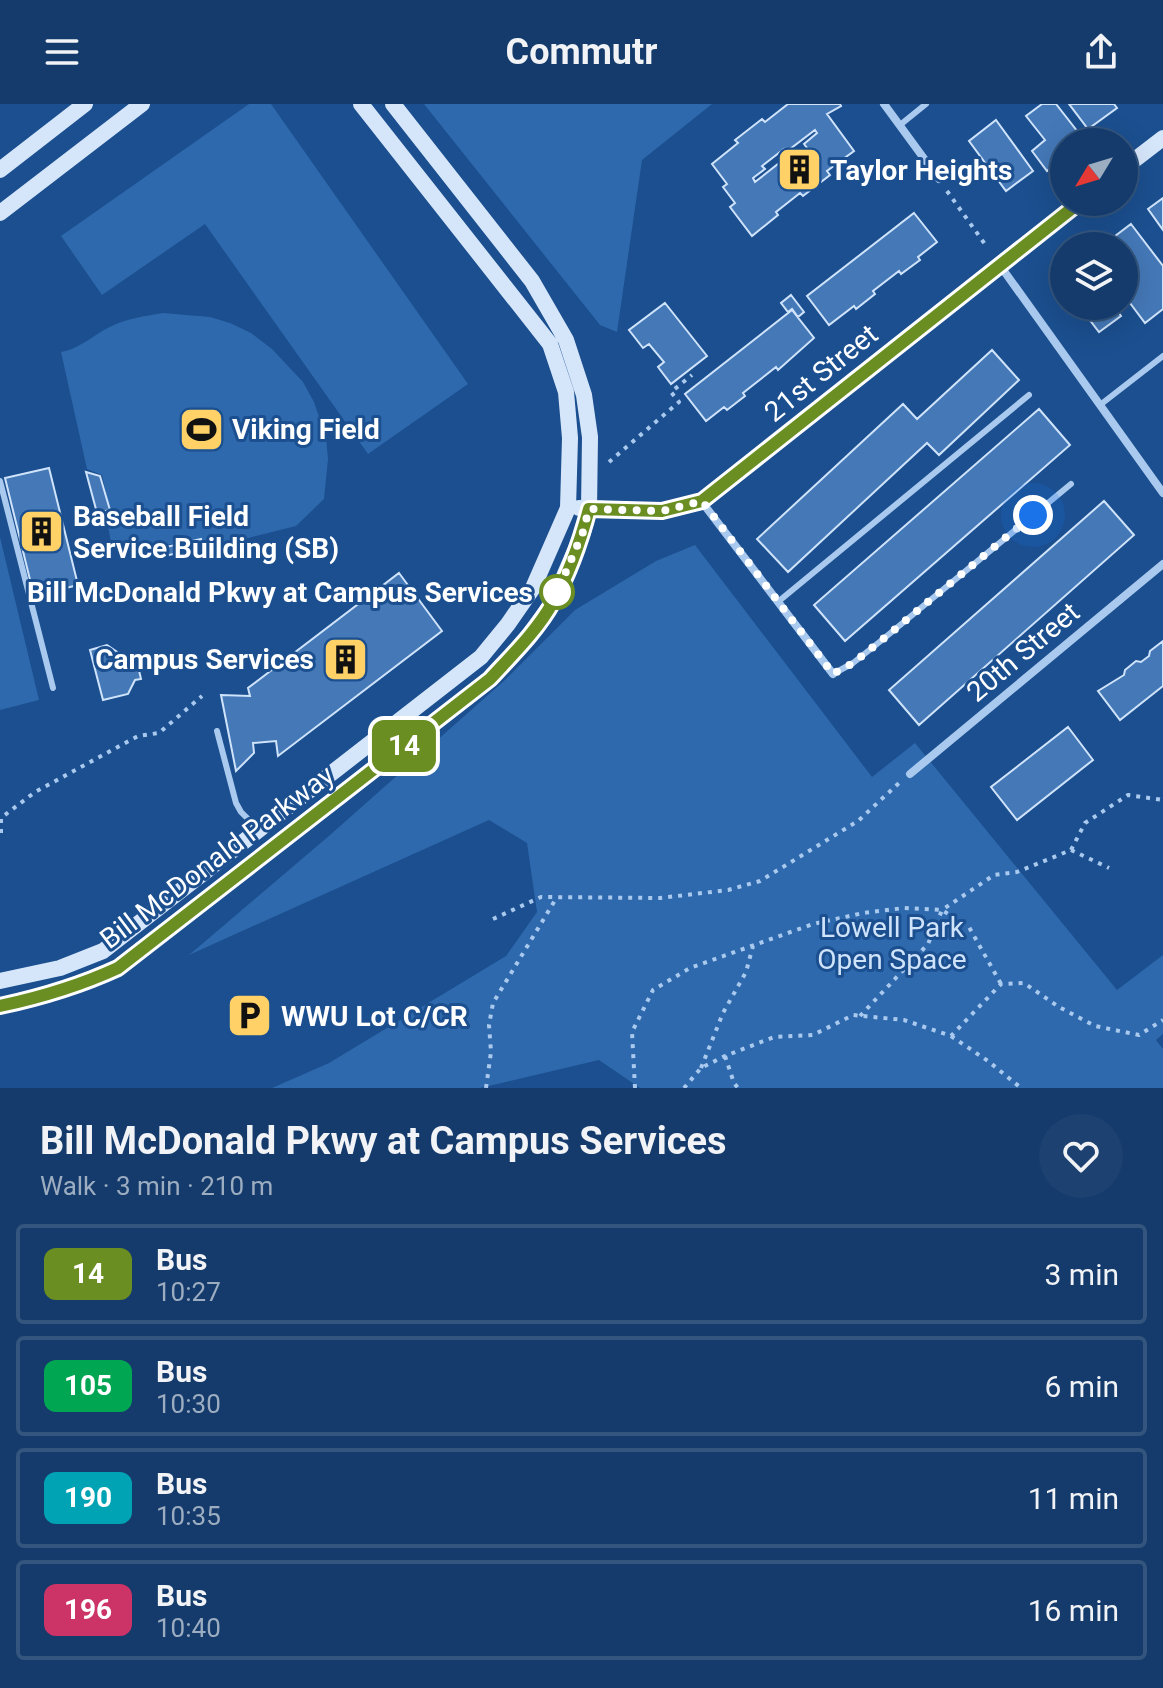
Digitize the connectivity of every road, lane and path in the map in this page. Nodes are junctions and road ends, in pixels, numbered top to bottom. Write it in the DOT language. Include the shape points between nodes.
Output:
graph roads {
  1 [pos="85,104"];
  2 [pos="142,104"];
  3 [pos="361,104"];
  4 [pos="393,104"];
  5 [pos="884,104"];
  6 [pos="926,104"];
  7 [pos="900,125"];
  8 [pos="1163,138"];
  9 [pos="1138,157"];
  10 [pos="0,170"];
  11 [pos="939,179"];
  12 [pos="0,213"];
  13 [pos="1062,216"];
  14 [pos="987,247"];
  15 [pos="999,264"];
  16 [pos="1163,356"];
  17 [pos="692,375"];
  18 [pos="1029,395"];
  19 [pos="1100,405"];
  20 [pos="609,462"];
  21 [pos="0,481"];
  22 [pos="1071,484"];
  23 [pos="1163,493"];
  24 [pos="702,501"];
  25 [pos="568,508"];
  26 [pos="589,509"];
  27 [pos="1163,564"];
  28 [pos="779,601"];
  29 [pos="833,674"];
  30 [pos="53,688"];
  31 [pos="202,696"];
  32 [pos="217,731"];
  33 [pos="910,774"];
  34 [pos="1163,800"];
  35 [pos="259,830"];
  36 [pos="1,833"];
  37 [pos="1071,850"];
  38 [pos="1109,868"];
  39 [pos="557,897"];
  40 [pos="942,910"];
  41 [pos="493,919"];
  42 [pos="753,946"];
  43 [pos="0,981"];
  44 [pos="1001,984"];
  45 [pos="0,1006"];
  46 [pos="860,1016"];
  47 [pos="1163,1020"];
  48 [pos="951,1036"];
  49 [pos="725,1056"];
  50 [pos="701,1068"];
  51 [pos="486,1088"];
  52 [pos="635,1088"];
  53 [pos="684,1088"];
  54 [pos="738,1088"];
  55 [pos="1021,1088"];
  1 -- 10 [label="main road"];
  2 -- 12 [label="main road"];
  3 -- 25 [label="main road, Bill McDonald Parkway" via="550,344 566,392"];
  4 -- 26 [label="main road, Bill McDonald Parkway" via="532,281 566,340 584,395 590,437"];
  5 -- 7 [label="street"];
  6 -- 7 [label="lane"];
  7 -- 11 [label="street"];
  8 -- 9 [label="main road"];
  11 -- 14 [label="path"];
  13 -- 15 [label="main road, 21st Street"];
  15 -- 19 [label="street"];
  15 -- 24 [label="main road, 21st Street"];
  16 -- 19 [label="lane"];
  17 -- 20 [label="path" via="671,392 679,402"];
  18 -- 28 [label="lane"];
  19 -- 23 [label="street"];
  21 -- 30 [label="lane"];
  22 -- 29 [label="lane"];
  24 -- 26 [label="main road, 21st Street" via="662,511"];
  24 -- 28 [label="street"];
  25 -- 26 [label="main road, 21st Street"];
  25 -- 35 [label="main road, Bill McDonald Parkway" via="533,588 481,657"];
  26 -- 45 [label="main road, Bill McDonald Parkway" via="553,602 490,679 118,968 53,995"];
  27 -- 33 [label="street, 20th Street"];
  28 -- 29 [label="street"];
  31 -- 36 [label="path" via="159,733 138,736 35,792 1,818"];
  32 -- 35 [label="lane" via="236,803"];
  33 -- 39 [label="path" via="858,821 760,881 660,898"];
  34 -- 37 [label="path" via="1128,795 1085,823"];
  35 -- 43 [label="main road, Bill McDonald Parkway" via="103,951 60,968"];
  37 -- 38 [label="path"];
  37 -- 40 [label="path" via="1017,872 994,875"];
  39 -- 41 [label="path" via="541,897"];
  39 -- 51 [label="path" via="493,1003"];
  40 -- 42 [label="path" via="863,913"];
  40 -- 44 [label="path" via="969,927"];
  40 -- 46 [label="path" via="928,944"];
  42 -- 50 [label="path"];
  42 -- 52 [label="path" via="690,968 653,990 632,1032"];
  44 -- 47 [label="path" via="1024,983 1095,1026 1139,1035"];
  44 -- 48 [label="path"];
  46 -- 48 [label="path" via="904,1020"];
  46 -- 49 [label="path" via="813,1035 774,1037"];
  48 -- 55 [label="path"];
  49 -- 50 [label="path"];
  49 -- 54 [label="path"];
  50 -- 53 [label="path"];
}
